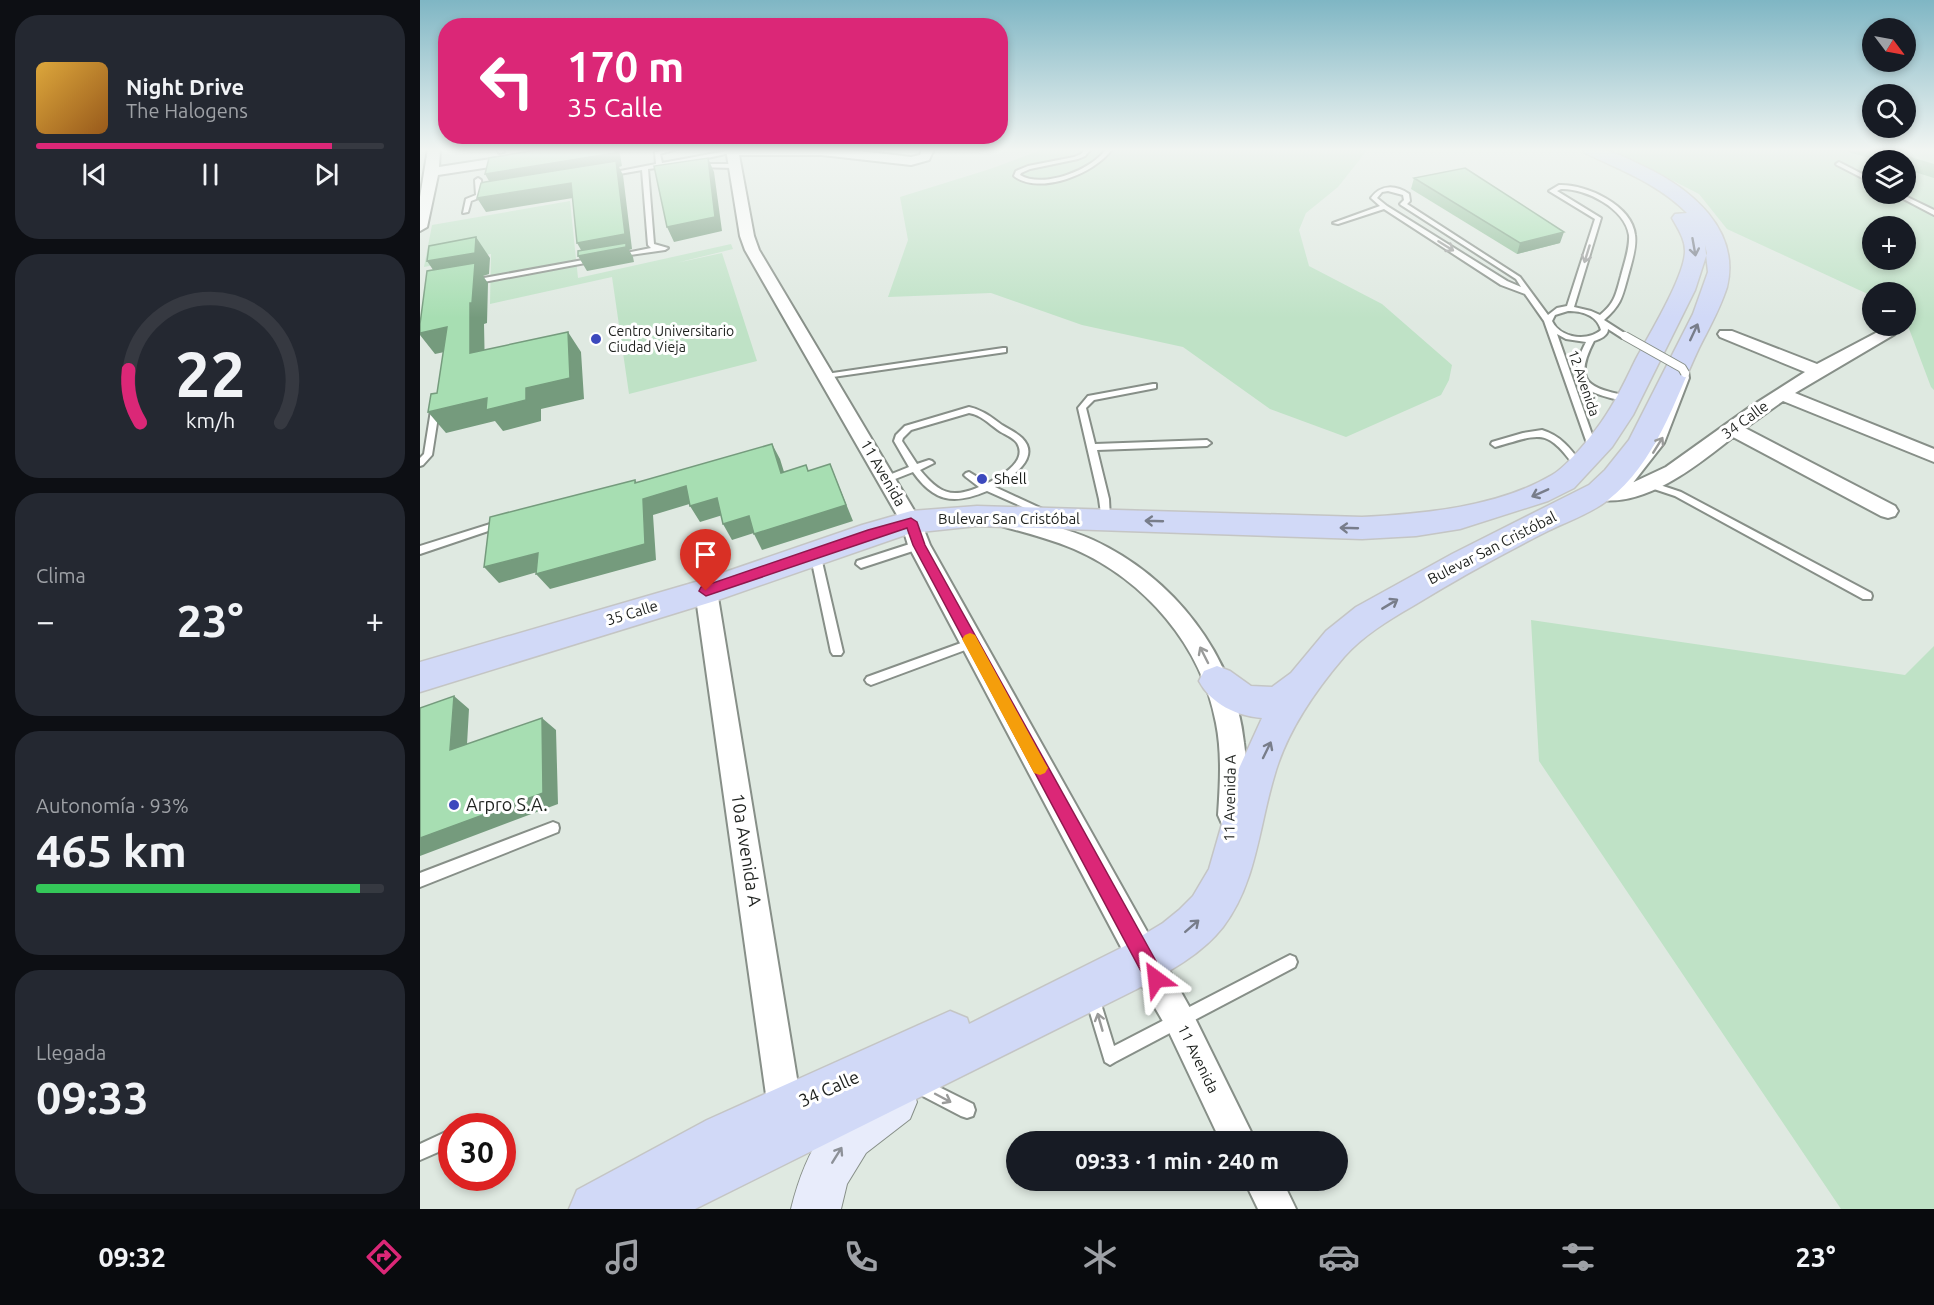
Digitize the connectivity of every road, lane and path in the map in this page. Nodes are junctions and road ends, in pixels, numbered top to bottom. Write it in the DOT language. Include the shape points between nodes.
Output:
graph roads {
  1 [pos="422,205"];
  2 [pos="467,205"];
  3 [pos="648,205"];
  4 [pos="742,205"];
  5 [pos="1405,205"];
  6 [pos="1577,205"];
  7 [pos="1609,205"];
  8 [pos="1670,205"];
  9 [pos="1691,205"];
  10 [pos="1919,205"];
  11 [pos="1385,207"];
  12 [pos="465,212"];
  13 [pos="1934,213"];
  14 [pos="1598,218"];
  15 [pos="1626,218"];
  16 [pos="1336,223"];
  17 [pos="420,226"];
  18 [pos="467,283"];
  19 [pos="1527,292"];
  20 [pos="1570,309"];
  21 [pos="1602,321"];
  22 [pos="1549,323"];
  23 [pos="1726,334"];
  24 [pos="1880,336"];
  25 [pos="1591,339"];
  26 [pos="1003,351"];
  27 [pos="1816,370"];
  28 [pos="826,376"];
  29 [pos="1153,386"];
  30 [pos="438,392"];
  31 [pos="1781,394"];
  32 [pos="1628,399"];
  33 [pos="1732,429"];
  34 [pos="1207,443"];
  35 [pos="1495,444"];
  36 [pos="1093,447"];
  37 [pos="1934,456"];
  38 [pos="1586,457"];
  39 [pos="420,463"];
  40 [pos="929,463"];
  41 [pos="915,468"];
  42 [pos="969,475"];
  43 [pos="886,479"];
  44 [pos="1648,484"];
  45 [pos="986,487"];
  46 [pos="1609,492"];
  47 [pos="1888,511"];
  48 [pos="999,518"];
  49 [pos="1051,518"];
  50 [pos="1105,519"];
  51 [pos="508,522"];
  52 [pos="873,533"];
  53 [pos="915,534"];
  54 [pos="420,550"];
  55 [pos="815,553"];
  56 [pos="861,564"];
  57 [pos="716,580"];
  58 [pos="1867,596"];
  59 [pos="972,643"];
  60 [pos="837,652"];
  61 [pos="420,669"];
  62 [pos="420,677"];
  63 [pos="871,680"];
  64 [pos="1217,681"];
  65 [pos="1304,681"];
  66 [pos="553,828"];
  67 [pos="1228,877"];
  68 [pos="420,880"];
  69 [pos="1144,959"];
  70 [pos="1290,962"];
  71 [pos="1082,991"];
  72 [pos="1179,1019"];
  73 [pos="964,1053"];
  74 [pos="919,1085"];
  75 [pos="785,1109"];
  76 [pos="967,1110"];
  77 [pos="1234,1131"];
  78 [pos="438,1144"];
  79 [pos="420,1152"];
  80 [pos="1268,1191"];
  81 [pos="596,1209"];
  82 [pos="635,1209"];
  83 [pos="816,1209"];
  84 [pos="1278,1209"];
  1 -- 17 [label="street"];
  2 -- 12 [label="lane"];
  3 -- 18 [label="lane" via="651,245 665,248"];
  4 -- 28 [label="street, 11 Avenida" via="752,250"];
  5 -- 19 [label="lane, 12 Avenida" via="1518,278"];
  6 -- 14 [label="lane"];
  7 -- 15 [label="lane"];
  8 -- 32 [label="main road, Bulevar San Cristóbal, one-way" via="1694,239 1695,262"];
  46 -- 9 [label="main road, Bulevar San Cristóbal, one-way" via="1663,405 1712,296 1720,266 1715,241"];
  10 -- 13 [label="lane"];
  11 -- 16 [label="lane"];
  11 -- 19 [label="lane, 12 Avenida, one-way" via="1504,283"];
  14 -- 15 [label="lane" via="1608,214"];
  14 -- 20 [label="lane, one-way"];
  15 -- 21 [label="lane" via="1633,237 1623,280 1613,307"];
  19 -- 22 [label="lane, 12 Avenida"];
  20 -- 21 [label="lane"];
  20 -- 22 [label="lane" via="1551,313"];
  21 -- 25 [label="lane, 12 Avenida" via="1605,331"];
  46 -- 21 [label="lane, one-way, bridge" via="1660,443 1685,373"];
  22 -- 25 [label="lane" via="1566,336"];
  22 -- 38 [label="lane, 12 Avenida"];
  23 -- 27 [label="street"];
  24 -- 27 [label="street, 34 Calle"];
  25 -- 32 [label="lane, 12 Avenida" via="1578,365 1580,378 1590,388"];
  26 -- 28 [label="lane"];
  27 -- 31 [label="street, 34 Calle"];
  28 -- 43 [label="street, 11 Avenida"];
  29 -- 36 [label="lane" via="1091,398 1083,405"];
  30 -- 39 [label="lane" via="428,455"];
  31 -- 33 [label="street, 34 Calle"];
  31 -- 37 [label="street"];
  32 -- 38 [label="main road, Bulevar San Cristóbal" via="1602,441"];
  33 -- 44 [label="street, 34 Calle" via="1689,462"];
  33 -- 47 [label="street"];
  34 -- 36 [label="lane"];
  35 -- 38 [label="lane" via="1540,431"];
  36 -- 50 [label="lane"];
  38 -- 50 [label="main road, Bulevar San Cristóbal, one-way" via="1564,481 1538,494 1460,518 1416,525 1362,528"];
  40 -- 41 [label="lane"];
  41 -- 43 [label="lane"];
  41 -- 45 [label="lane" via="934,490 949,496 962,497"];
  41 -- 45 [label="lane" via="898,441 903,432 962,411 979,412 1016,437 1024,449 1018,466 1009,475"];
  42 -- 45 [label="lane"];
  43 -- 53 [label="street, 11 Avenida"];
  44 -- 46 [label="street, 34 Calle"];
  44 -- 58 [label="lane" via="1678,494"];
  45 -- 49 [label="lane"];
  65 -- 46 [label="main road, Bulevar San Cristóbal, one-way" via="1354,625 1446,569"];
  48 -- 49 [label="main road, Bulevar San Cristóbal"];
  48 -- 53 [label="main road, Bulevar San Cristóbal" via="952,517"];
  64 -- 48 [label="street, 11 Avenida A, one-way" via="1199,645 1175,613 1113,560 1087,546"];
  49 -- 50 [label="main road, Bulevar San Cristóbal"];
  51 -- 54 [label="lane"];
  52 -- 53 [label="main road, 35 Calle"];
  52 -- 55 [label="main road, 35 Calle"];
  52 -- 57 [label="main road"];
  53 -- 56 [label="lane"];
  53 -- 59 [label="street, 11 Avenida"];
  55 -- 57 [label="main road, 35 Calle"];
  55 -- 60 [label="lane"];
  57 -- 61 [label="main road"];
  57 -- 62 [label="main road, 35 Calle"];
  57 -- 75 [label="street, 10a Avenida A"];
  59 -- 63 [label="lane"];
  59 -- 69 [label="street, 11 Avenida"];
  64 -- 65 [label="main road" via="1228,693 1262,704 1280,701"];
  64 -- 67 [label="street, 11 Avenida A" via="1229,723 1234,774"];
  67 -- 65 [label="main road, Bulevar San Cristóbal, one-way" via="1257,770"];
  66 -- 68 [label="lane"];
  69 -- 67 [label="main road, Bulevar San Cristóbal, one-way" via="1176,940 1207,912"];
  69 -- 71 [label="main road, 34 Calle"];
  69 -- 72 [label="street, 11 Avenida"];
  70 -- 72 [label="lane"];
  72 -- 71 [label="lane, one-way" via="1110,1057"];
  71 -- 73 [label="main road, 34 Calle"];
  71 -- 75 [label="main road, 34 Calle" via="960,1031"];
  72 -- 77 [label="street, 11 Avenida"];
  73 -- 74 [label="main road"];
  73 -- 82 [label="main road, 34 Calle"];
  74 -- 76 [label="lane, one-way"];
  83 -- 74 [label="main road, one-way" via="824,1175 849,1136"];
  75 -- 81 [label="main road, 34 Calle" via="637,1183"];
  78 -- 79 [label="lane"];
  80 -- 84 [label="street"];
}
